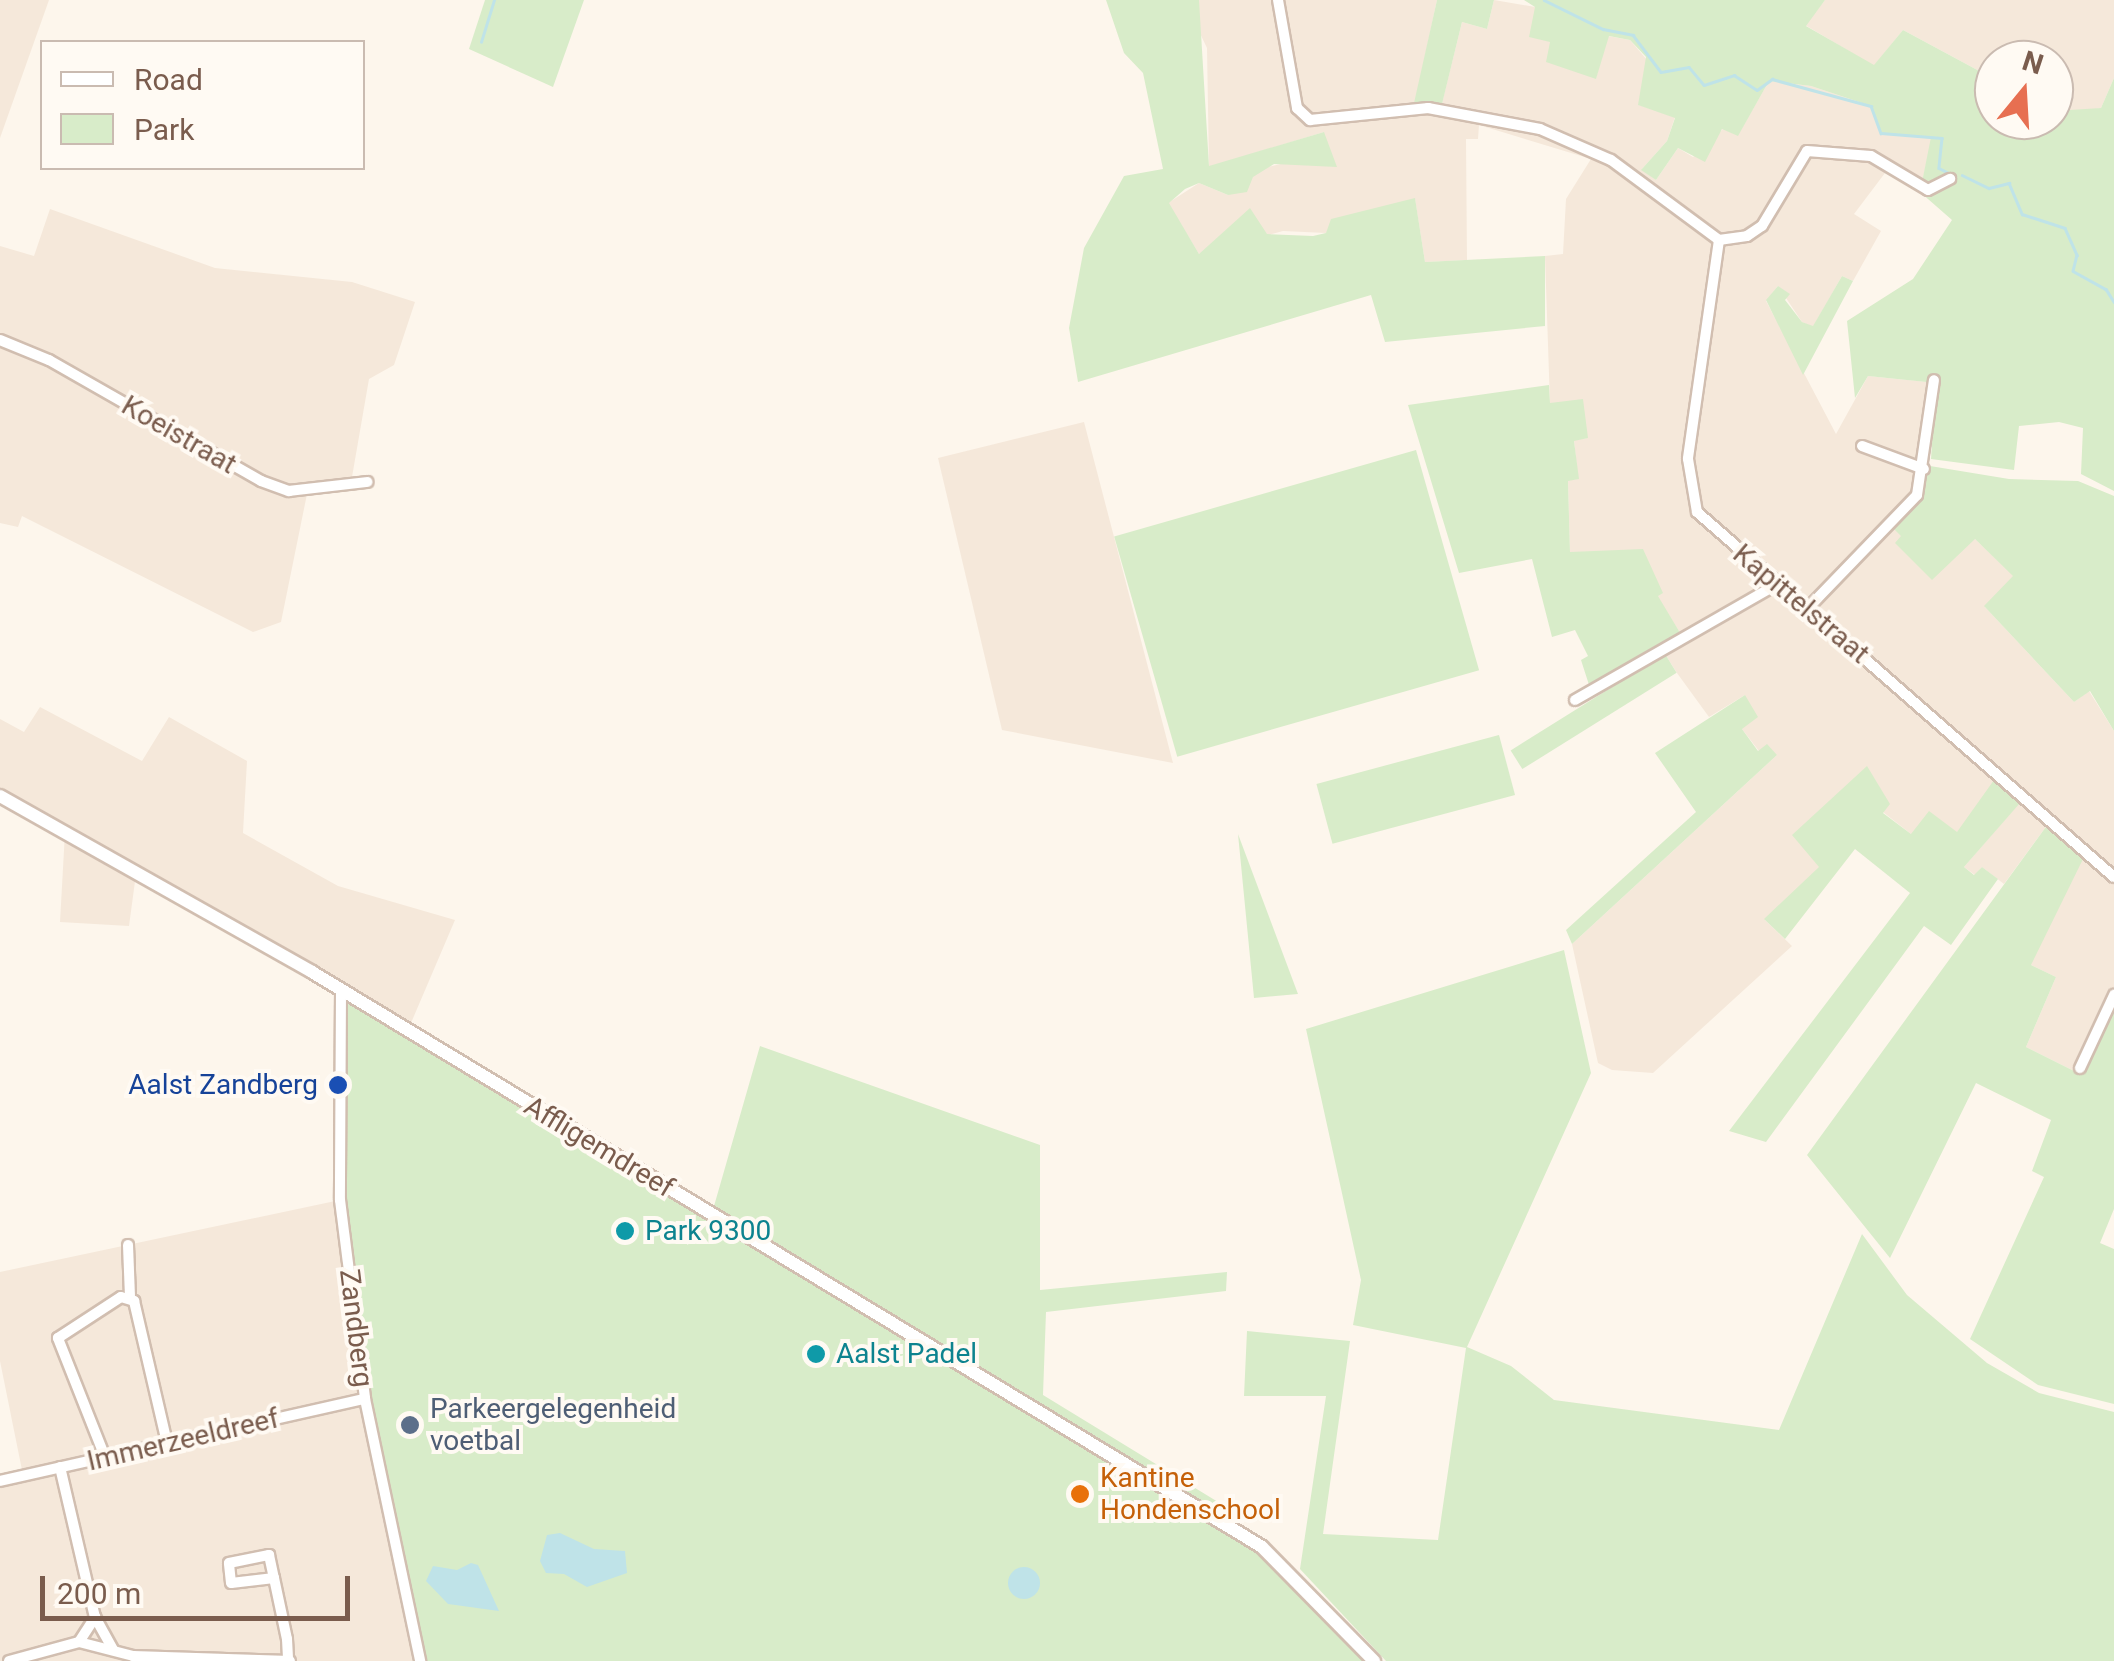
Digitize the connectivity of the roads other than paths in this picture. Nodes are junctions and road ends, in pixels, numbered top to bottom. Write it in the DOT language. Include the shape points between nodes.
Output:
graph roads {
  1 [pos="1278,0"];
  2 [pos="1950,179"];
  3 [pos="1719,240"];
  4 [pos="0,340"];
  5 [pos="1934,380"];
  6 [pos="1862,446"];
  7 [pos="1924,470"];
  8 [pos="368,482"];
  9 [pos="1779,583"];
  10 [pos="1808,608"];
  11 [pos="1575,700"];
  12 [pos="0,796"];
  13 [pos="2114,877"];
  14 [pos="341,990"];
  15 [pos="2114,995"];
  16 [pos="2080,1068"];
  17 [pos="128,1245"];
  18 [pos="130,1296"];
  19 [pos="365,1399"];
  20 [pos="167,1443"];
  21 [pos="104,1457"];
  22 [pos="60,1467"];
  23 [pos="0,1480"];
  24 [pos="274,1578"];
  25 [pos="95,1616"];
  26 [pos="79,1642"];
  27 [pos="113,1649"];
  28 [pos="9,1661"];
  29 [pos="289,1661"];
  30 [pos="420,1661"];
  31 [pos="1374,1661"];
  1 -- 3 [label="street" via="1297,108 1310,120 1428,108 1540,129 1612,160"];
  2 -- 3 [label="street" via="1928,190 1870,156 1807,151 1762,226"];
  3 -- 9 [label="street, Kapittelstraat" via="1687,480 1710,529"];
  4 -- 8 [label="street, Koeistraat" via="49,360 261,481 289,490"];
  5 -- 7 [label="street"];
  6 -- 7 [label="street"];
  7 -- 10 [label="street" via="1917,495"];
  9 -- 10 [label="street, Kapittelstraat"];
  9 -- 11 [label="street"];
  10 -- 13 [label="street, Kapittelstraat"];
  12 -- 14 [label="street, Affligemdreef"];
  14 -- 19 [label="street, Zandberg" via="340,1200"];
  14 -- 31 [label="street, Affligemdreef" via="1262,1547"];
  15 -- 16 [label="street"];
  17 -- 18 [label="street"];
  18 -- 20 [label="street"];
  18 -- 21 [label="street" via="58,1338"];
  19 -- 20 [label="street, Immerzeeldreef"];
  19 -- 30 [label="street, Zandberg"];
  20 -- 21 [label="street, Immerzeeldreef"];
  21 -- 22 [label="street, Immerzeeldreef"];
  22 -- 23 [label="street, Immerzeeldreef"];
  22 -- 25 [label="street"];
  24 -- 24 [label="street" via="268,1555 229,1564 231,1583"];
  24 -- 29 [label="street"];
  25 -- 26 [label="street"];
  25 -- 27 [label="street"];
  26 -- 27 [label="street"];
  26 -- 28 [label="street"];
  27 -- 29 [label="street" via="133,1656"];
}
